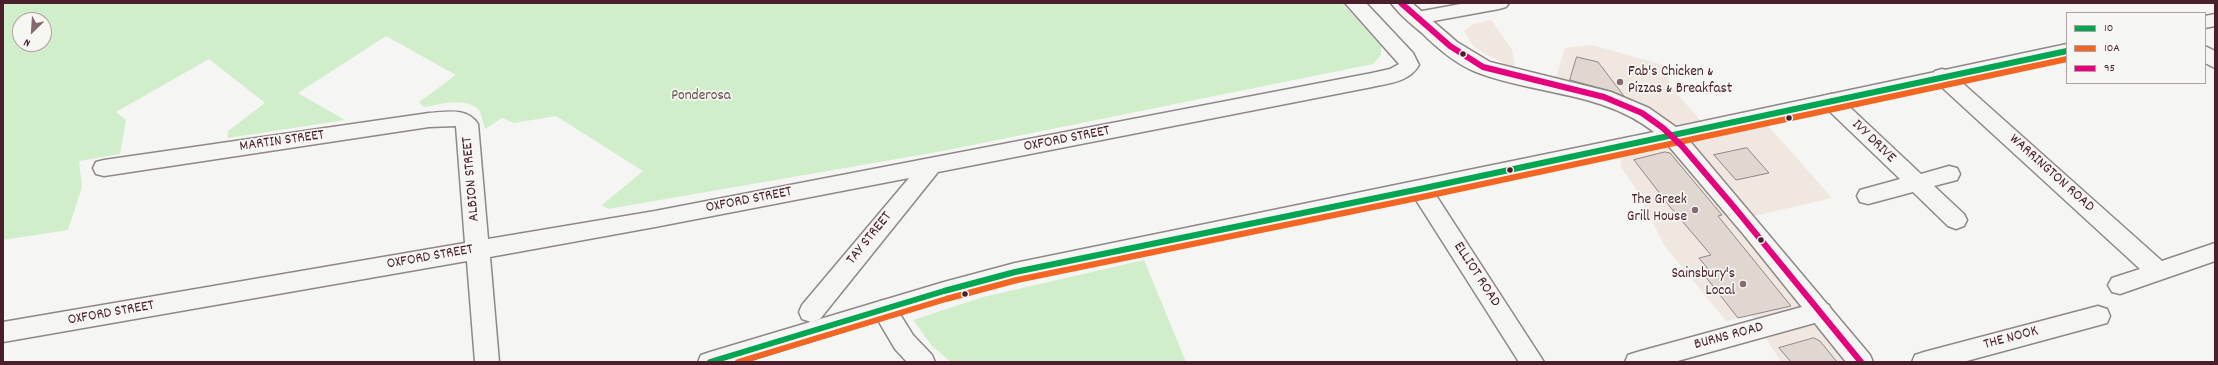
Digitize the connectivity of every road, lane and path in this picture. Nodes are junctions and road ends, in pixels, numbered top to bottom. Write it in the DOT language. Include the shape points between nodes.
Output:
graph roads {
  1 [pos="1355,3"];
  2 [pos="1401,3"];
  3 [pos="1499,3"];
  4 [pos="1417,18"];
  5 [pos="2066,51"];
  6 [pos="2206,54"];
  7 [pos="2215,60"];
  8 [pos="1942,76"];
  9 [pos="1831,100"];
  10 [pos="460,119"];
  11 [pos="1672,135"];
  12 [pos="930,167"];
  13 [pos="104,168"];
  14 [pos="1949,174"];
  15 [pos="1915,183"];
  16 [pos="1420,189"];
  17 [pos="1868,196"];
  18 [pos="1956,220"];
  19 [pos="478,250"];
  20 [pos="2215,252"];
  21 [pos="2159,272"];
  22 [pos="2120,285"];
  23 [pos="884,310"];
  24 [pos="811,312"];
  25 [pos="1820,312"];
  26 [pos="2098,316"];
  27 [pos="3,332"];
  28 [pos="487,362"];
  29 [pos="710,362"];
  30 [pos="923,362"];
  31 [pos="1532,362"];
  32 [pos="1637,362"];
  33 [pos="1861,362"];
  34 [pos="1924,362"];
  1 -- 12 [label="street, OXFORD STREET" via="1406,58 1409,65 1406,69 1372,80"];
  2 -- 4 [label="street"];
  3 -- 4 [label="street"];
  4 -- 11 [label="street" via="1466,59 1483,67 1619,103 1648,116"];
  5 -- 8 [label="street"];
  6 -- 7 [label="street"];
  8 -- 9 [label="street"];
  8 -- 21 [label="street, WARRINGTON ROAD"];
  9 -- 11 [label="street"];
  9 -- 15 [label="street, IVY DRIVE"];
  10 -- 13 [label="street, MARTIN STREET" via="429,120"];
  10 -- 19 [label="street, ALBION STREET" via="467,124"];
  11 -- 16 [label="street"];
  11 -- 25 [label="street"];
  12 -- 19 [label="street, OXFORD STREET"];
  12 -- 24 [label="street, TAY STREET"];
  14 -- 15 [label="street"];
  15 -- 17 [label="street"];
  15 -- 18 [label="street, IVY DRIVE"];
  16 -- 23 [label="street" via="1015,272"];
  16 -- 31 [label="street, ELLIOT ROAD"];
  19 -- 27 [label="street, OXFORD STREET"];
  19 -- 28 [label="street, ALBION STREET"];
  20 -- 21 [label="street"];
  21 -- 22 [label="street"];
  23 -- 29 [label="street"];
  23 -- 30 [label="street" via="904,342"];
  25 -- 32 [label="street, BURNS ROAD"];
  25 -- 33 [label="street"];
  26 -- 34 [label="street, THE NOOK"];
}
